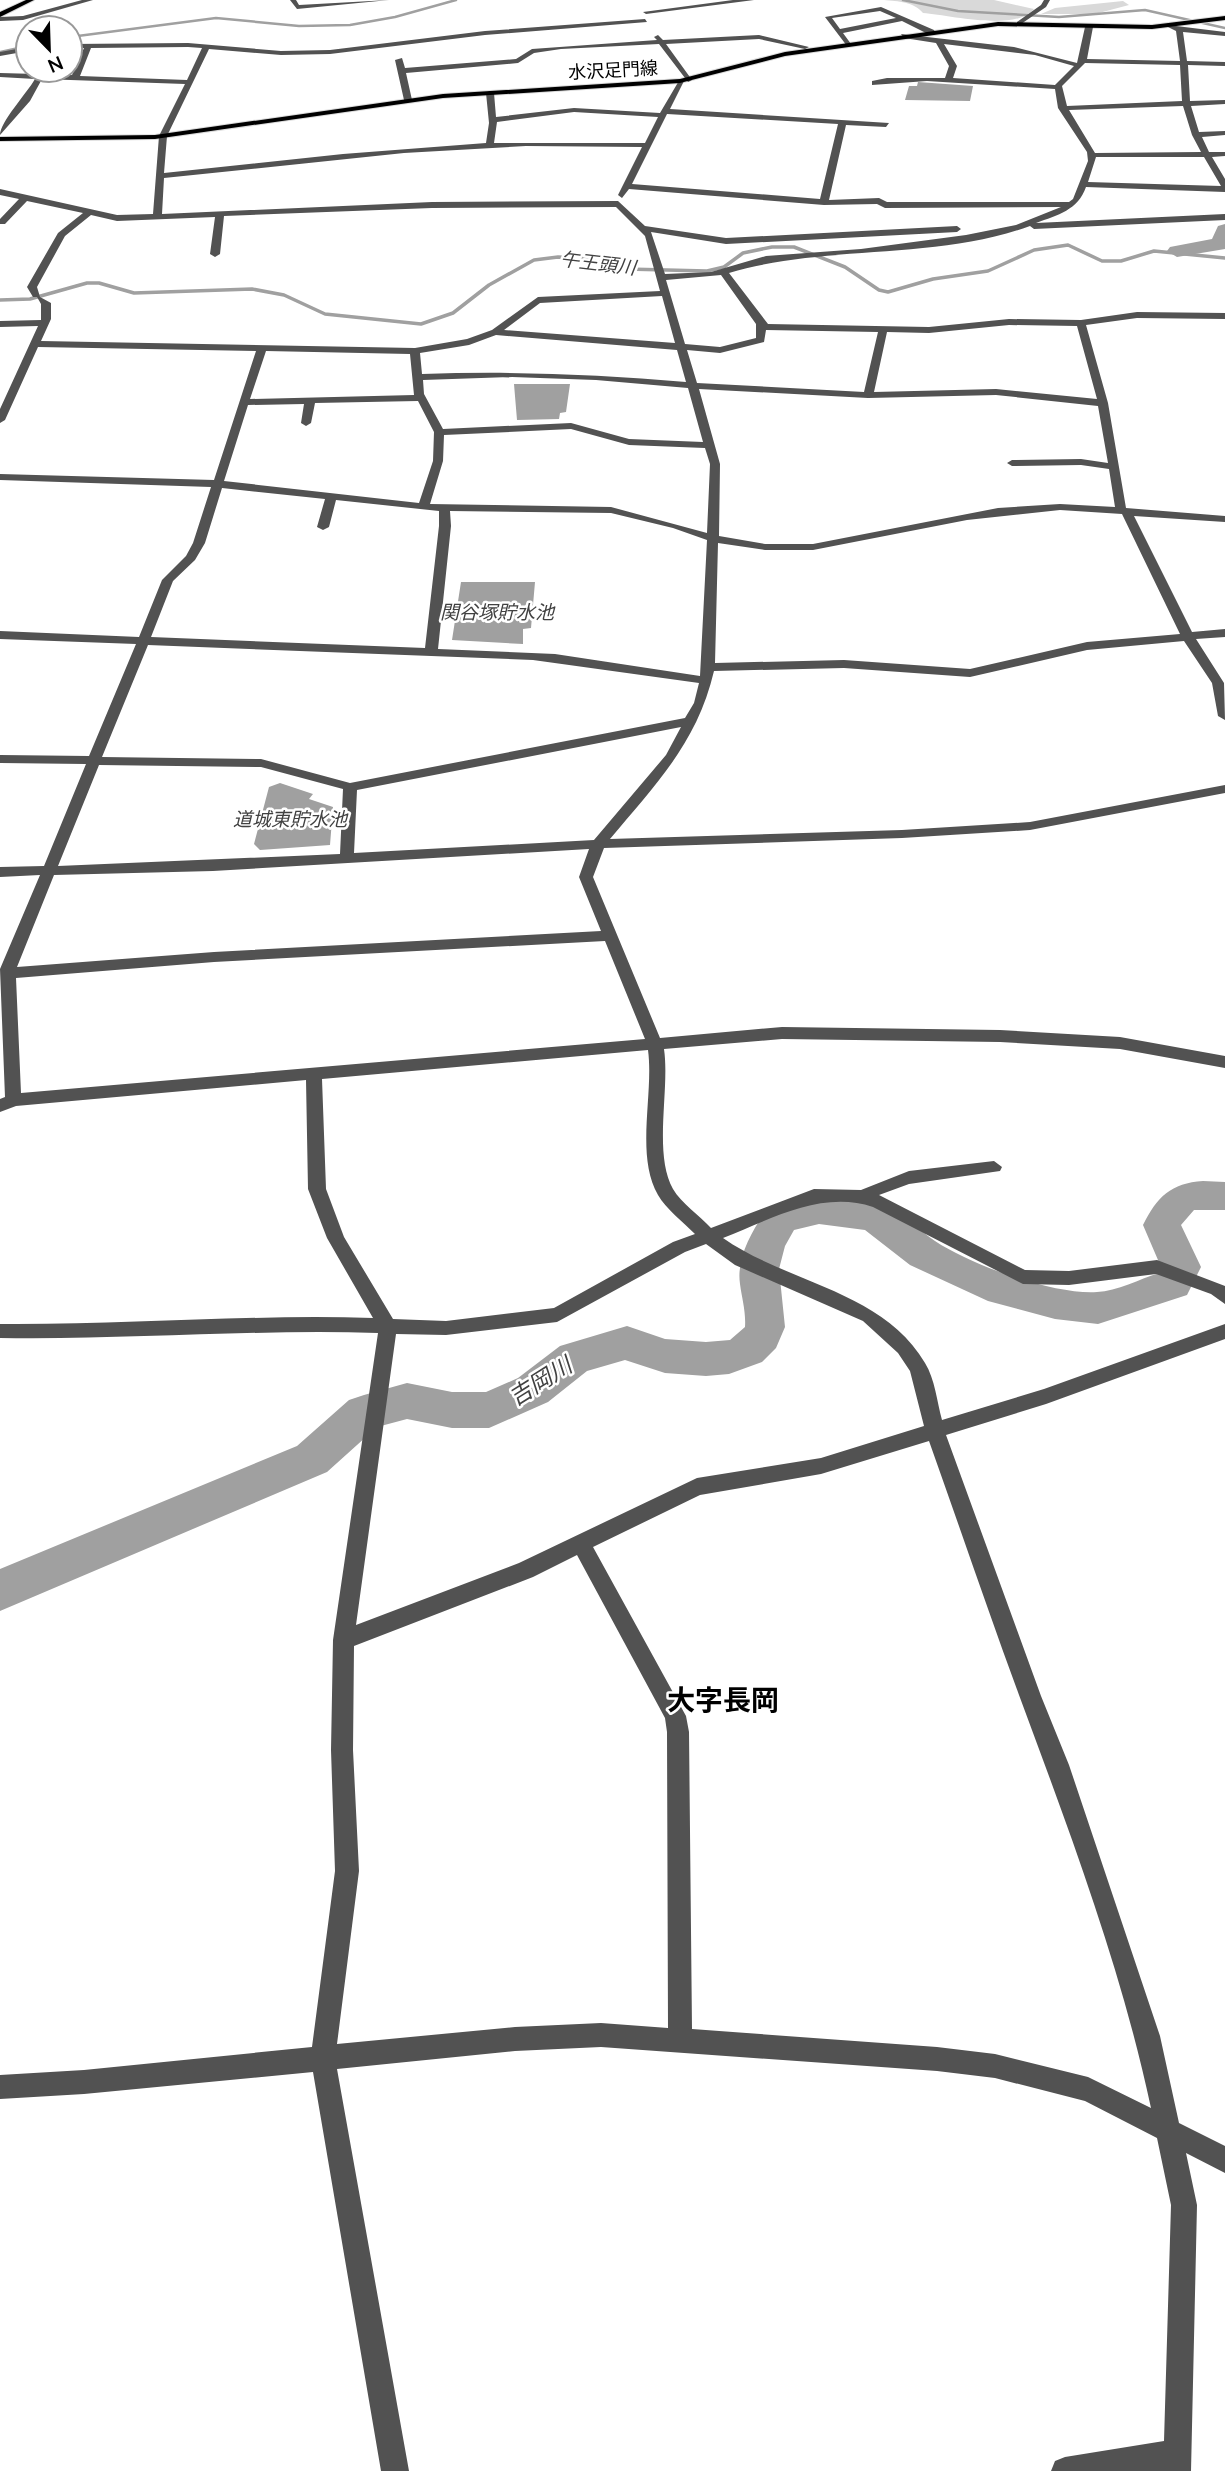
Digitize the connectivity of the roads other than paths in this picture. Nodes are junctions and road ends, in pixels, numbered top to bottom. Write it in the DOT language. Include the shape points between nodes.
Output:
graph roads {
  1 [pos="32,0"];
  2 [pos="90,0"];
  3 [pos="293,0"];
  4 [pos="386,0"];
  5 [pos="646,0"];
  6 [pos="751,0"];
  7 [pos="1046,0"];
  8 [pos="646,12"];
  9 [pos="3,18"];
  10 [pos="1225,18"];
  11 [pos="903,19"];
  12 [pos="645,21"];
  13 [pos="1019,23"];
  14 [pos="1170,26"];
  15 [pos="1089,27"];
  16 [pos="1179,30"];
  17 [pos="837,32"];
  18 [pos="931,32"];
  19 [pos="1225,34"];
  20 [pos="904,36"];
  21 [pos="664,42"];
  22 [pos="940,43"];
  23 [pos="847,44"];
  24 [pos="84,46"];
  25 [pos="88,46"];
  26 [pos="207,46"];
  27 [pos="396,46"];
  28 [pos="805,47"];
  29 [pos="84,56"];
  30 [pos="1186,62"];
  31 [pos="1080,63"];
  32 [pos="1225,64"];
  33 [pos="401,71"];
  34 [pos="84,78"];
  35 [pos="684,81"];
  36 [pos="948,81"];
  37 [pos="189,82"];
  38 [pos="875,83"];
  39 [pos="34,84"];
  40 [pos="1058,87"];
  41 [pos="490,93"];
  42 [pos="408,100"];
  43 [pos="1225,102"];
  44 [pos="1186,104"];
  45 [pos="1062,108"];
  46 [pos="0,111"];
  47 [pos="18,111"];
  48 [pos="662,113"];
  49 [pos="493,120"];
  50 [pos="842,122"];
  51 [pos="886,125"];
  52 [pos="0,133"];
  53 [pos="1225,133"];
  54 [pos="1196,135"];
  55 [pos="163,136"];
  56 [pos="0,139"];
  57 [pos="647,145"];
  58 [pos="489,147"];
  59 [pos="1207,154"];
  60 [pos="1225,154"];
  61 [pos="1092,155"];
  62 [pos="163,176"];
  63 [pos="1083,184"];
  64 [pos="627,186"];
  65 [pos="1225,187"];
  66 [pos="0,192"];
  67 [pos="25,198"];
  68 [pos="824,202"];
  69 [pos="618,204"];
  70 [pos="1071,204"];
  71 [pos="885,205"];
  72 [pos="88,213"];
  73 [pos="220,214"];
  74 [pos="157,217"];
  75 [pos="1225,217"];
  76 [pos="2,222"];
  77 [pos="1018,227"];
  78 [pos="643,228"];
  79 [pos="924,230"];
  80 [pos="215,254"];
  81 [pos="724,273"];
  82 [pos="660,275"];
  83 [pos="666,293"];
  84 [pos="1225,316"];
  85 [pos="44,323"];
  86 [pos="1081,323"];
  87 [pos="0,324"];
  88 [pos="761,324"];
  89 [pos="883,330"];
  90 [pos="495,332"];
  91 [pos="35,344"];
  92 [pos="683,348"];
  93 [pos="261,350"];
  94 [pos="415,351"];
  95 [pos="419,377"];
  96 [pos="694,385"];
  97 [pos="868,395"];
  98 [pos="422,398"];
  99 [pos="310,400"];
  100 [pos="244,402"];
  101 [pos="1102,403"];
  102 [pos="0,420"];
  103 [pos="306,424"];
  104 [pos="439,432"];
  105 [pos="710,445"];
  106 [pos="1012,463"];
  107 [pos="1114,467"];
  108 [pos="0,477"];
  109 [pos="220,484"];
  110 [pos="331,498"];
  111 [pos="423,507"];
  112 [pos="444,507"];
  113 [pos="1124,511"];
  114 [pos="1225,519"];
  115 [pos="323,527"];
  116 [pos="711,538"];
  117 [pos="1225,633"];
  118 [pos="0,635"];
  119 [pos="1188,637"];
  120 [pos="145,640"];
  121 [pos="431,652"];
  122 [pos="707,674"];
  123 [pos="1225,716"];
  124 [pos="691,720"];
  125 [pos="0,759"];
  126 [pos="96,761"];
  127 [pos="350,788"];
  128 [pos="1225,789"];
  129 [pos="598,844"];
  130 [pos="347,858"];
  131 [pos="49,871"];
  132 [pos="0,872"];
  133 [pos="608,936"];
  134 [pos="4,974"];
  135 [pos="655,1044"];
  136 [pos="1225,1062"];
  137 [pos="314,1072"];
  138 [pos="7,1103"];
  139 [pos="994,1167"];
  140 [pos="862,1197"];
  141 [pos="709,1237"];
  142 [pos="1225,1297"];
  143 [pos="388,1327"];
  144 [pos="0,1331"];
  145 [pos="1225,1331"];
  146 [pos="934,1430"];
  147 [pos="581,1544"];
  148 [pos="344,1640"];
  149 [pos="680,2042"];
  150 [pos="323,2060"];
  151 [pos="0,2087"];
  152 [pos="1170,2130"];
  153 [pos="1225,2160"];
  154 [pos="1177,2462"];
  155 [pos="395,2471"];
  156 [pos="1065,2471"];
  1 -- 9 [label="main road"];
  2 -- 9 [label="street"];
  3 -- 4 [label="street" via="297,7"];
  5 -- 8 [label="street"];
  6 -- 8 [label="street"];
  7 -- 13 [label="street"];
  8 -- 12 [label="street"];
  10 -- 14 [label="main road, 水沢足門線"];
  11 -- 17 [label="street"];
  11 -- 17 [label="street" via="875,8 828,17"];
  11 -- 18 [label="street"];
  12 -- 21 [label="street"];
  12 -- 27 [label="street" via="485,33"];
  13 -- 15 [label="main road, 水沢足門線"];
  13 -- 18 [label="main road, 水沢足門線"];
  14 -- 15 [label="main road, 水沢足門線"];
  14 -- 16 [label="street"];
  15 -- 31 [label="street"];
  16 -- 19 [label="street"];
  16 -- 30 [label="street"];
  17 -- 23 [label="street"];
  18 -- 20 [label="main road, 水沢足門線"];
  20 -- 22 [label="street"];
  20 -- 23 [label="main road, 水沢足門線"];
  21 -- 28 [label="street" via="759,37"];
  21 -- 33 [label="street" via="537,50 518,61"];
  21 -- 35 [label="street"];
  22 -- 31 [label="street" via="1034,51"];
  22 -- 36 [label="street" via="953,66"];
  23 -- 35 [label="main road, 水沢足門線" via="763,59"];
  24 -- 25 [label="street"];
  25 -- 26 [label="street"];
  25 -- 29 [label="street"];
  26 -- 27 [label="street" via="281,53"];
  26 -- 37 [label="street"];
  27 -- 33 [label="street"];
  30 -- 31 [label="street"];
  30 -- 32 [label="street"];
  30 -- 44 [label="street"];
  31 -- 40 [label="street"];
  33 -- 42 [label="street"];
  34 -- 37 [label="street"];
  35 -- 41 [label="main road, 水沢足門線"];
  35 -- 48 [label="street"];
  36 -- 38 [label="street"];
  36 -- 40 [label="street"];
  37 -- 55 [label="street"];
  39 -- 47 [label="street"];
  40 -- 45 [label="street"];
  41 -- 42 [label="main road, 水沢足門線"];
  41 -- 49 [label="street"];
  42 -- 55 [label="main road, 水沢足門線"];
  43 -- 44 [label="street"];
  44 -- 45 [label="street"];
  44 -- 54 [label="street"];
  45 -- 61 [label="street"];
  46 -- 47 [label="street"];
  47 -- 52 [label="street"];
  48 -- 49 [label="street" via="575,110"];
  48 -- 50 [label="street"];
  48 -- 57 [label="street"];
  49 -- 58 [label="street"];
  50 -- 51 [label="street"];
  50 -- 68 [label="street"];
  53 -- 54 [label="street"];
  54 -- 59 [label="street"];
  55 -- 56 [label="main road, 水沢足門線"];
  55 -- 62 [label="street"];
  57 -- 58 [label="street" via="547,142"];
  57 -- 64 [label="street"];
  58 -- 62 [label="street" via="366,153"];
  59 -- 60 [label="street"];
  59 -- 61 [label="street"];
  59 -- 65 [label="street"];
  61 -- 63 [label="street"];
  62 -- 74 [label="street"];
  63 -- 65 [label="street"];
  63 -- 70 [label="street"];
  64 -- 68 [label="street"];
  64 -- 69 [label="street"];
  66 -- 67 [label="street"];
  67 -- 72 [label="street"];
  67 -- 76 [label="street"];
  68 -- 71 [label="street" via="879,201"];
  69 -- 73 [label="street" via="432,205"];
  69 -- 78 [label="street"];
  70 -- 71 [label="street"];
  70 -- 77 [label="street"];
  71 -- 79 [label="street"];
  72 -- 74 [label="street" via="105,218"];
  72 -- 85 [label="street" via="61,235 32,287 46,303"];
  73 -- 74 [label="street"];
  73 -- 80 [label="street"];
  75 -- 77 [label="street"];
  77 -- 79 [label="street"];
  77 -- 81 [label="street" via="831,256 766,259"];
  78 -- 79 [label="street" via="726,241"];
  78 -- 82 [label="street"];
  81 -- 82 [label="street"];
  81 -- 88 [label="street" via="739,286"];
  82 -- 83 [label="street"];
  83 -- 90 [label="street" via="538,300"];
  83 -- 92 [label="street"];
  84 -- 86 [label="street" via="1137,316"];
  85 -- 87 [label="street"];
  85 -- 91 [label="street"];
  86 -- 89 [label="street" via="1009,322"];
  86 -- 101 [label="street"];
  88 -- 89 [label="street"];
  88 -- 92 [label="street" via="761,340 720,350"];
  89 -- 97 [label="street"];
  90 -- 92 [label="street"];
  90 -- 94 [label="street" via="469,342"];
  91 -- 93 [label="street"];
  91 -- 102 [label="street"];
  92 -- 96 [label="street"];
  93 -- 94 [label="street"];
  93 -- 100 [label="street"];
  94 -- 95 [label="street"];
  95 -- 96 [label="street" via="512,374"];
  95 -- 98 [label="street"];
  96 -- 97 [label="street"];
  96 -- 105 [label="street"];
  97 -- 101 [label="street" via="996,392"];
  98 -- 99 [label="street"];
  98 -- 104 [label="street"];
  99 -- 100 [label="street"];
  99 -- 103 [label="street"];
  100 -- 109 [label="street"];
  101 -- 107 [label="street"];
  104 -- 105 [label="street" via="571,426 629,442"];
  104 -- 111 [label="street" via="438,461"];
  105 -- 116 [label="street" via="715,464"];
  106 -- 107 [label="street" via="1081,461"];
  107 -- 113 [label="street"];
  108 -- 109 [label="street"];
  109 -- 110 [label="street"];
  109 -- 120 [label="street" via="191,558 168,580"];
  110 -- 111 [label="street"];
  110 -- 115 [label="street"];
  111 -- 112 [label="street"];
  112 -- 116 [label="street" via="611,510"];
  112 -- 121 [label="street"];
  113 -- 114 [label="street"];
  113 -- 116 [label="street" via="1025,508 813,547 765,547"];
  113 -- 119 [label="street"];
  116 -- 122 [label="street"];
  117 -- 119 [label="street"];
  118 -- 120 [label="street"];
  119 -- 122 [label="street" via="1087,646 970,673 844,664"];
  119 -- 123 [label="street" via="1218,683"];
  120 -- 121 [label="street"];
  120 -- 126 [label="street"];
  121 -- 122 [label="street" via="572,659 647,675"];
  122 -- 124 [label="street"];
  124 -- 127 [label="street"];
  124 -- 129 [label="street" via="672,756"];
  125 -- 126 [label="street"];
  126 -- 127 [label="street" via="261,763"];
  126 -- 131 [label="street"];
  127 -- 130 [label="street"];
  128 -- 129 [label="street" via="1030,826 902,835"];
  129 -- 130 [label="street"];
  129 -- 133 [label="street" via="586,877"];
  130 -- 131 [label="street"];
  131 -- 132 [label="street"];
  131 -- 134 [label="street"];
  133 -- 134 [label="street" via="214,957"];
  133 -- 135 [label="street"];
  134 -- 138 [label="street"];
  135 -- 136 [label="street" via="782,1033 1000,1036 1121,1043"];
  135 -- 137 [label="street"];
  135 -- 141 [label="street" via="655,1153 665,1192"];
  137 -- 138 [label="street"];
  137 -- 143 [label="street" via="317,1189 336,1238"];
  139 -- 140 [label="street" via="908,1175"];
  140 -- 141 [label="street" via="814,1196"];
  140 -- 142 [label="street" via="1023,1277 1069,1278 1157,1267 1217,1289"];
  141 -- 143 [label="street" via="679,1247 557,1315 446,1328"];
  141 -- 146 [label="street" via="741,1260 869,1316 905,1348 919,1369"];
  143 -- 144 [label="street" via="318,1324"];
  143 -- 148 [label="street"];
  145 -- 146 [label="street" via="1046,1396"];
  146 -- 147 [label="street" via="821,1466 697,1487"];
  146 -- 152 [label="street" via="1058,1765 1148,2036"];
  147 -- 148 [label="street"];
  147 -- 149 [label="street" via="675,1716 678,1731"];
  148 -- 150 [label="street" via="346,1871"];
  149 -- 150 [label="street" via="601,2035 515,2039"];
  149 -- 152 [label="street" via="995,2067 1088,2089"];
  150 -- 151 [label="street"];
  150 -- 155 [label="street"];
  152 -- 153 [label="street"];
  152 -- 154 [label="street" via="1184,2204"];
  154 -- 156 [label="street"];
}
